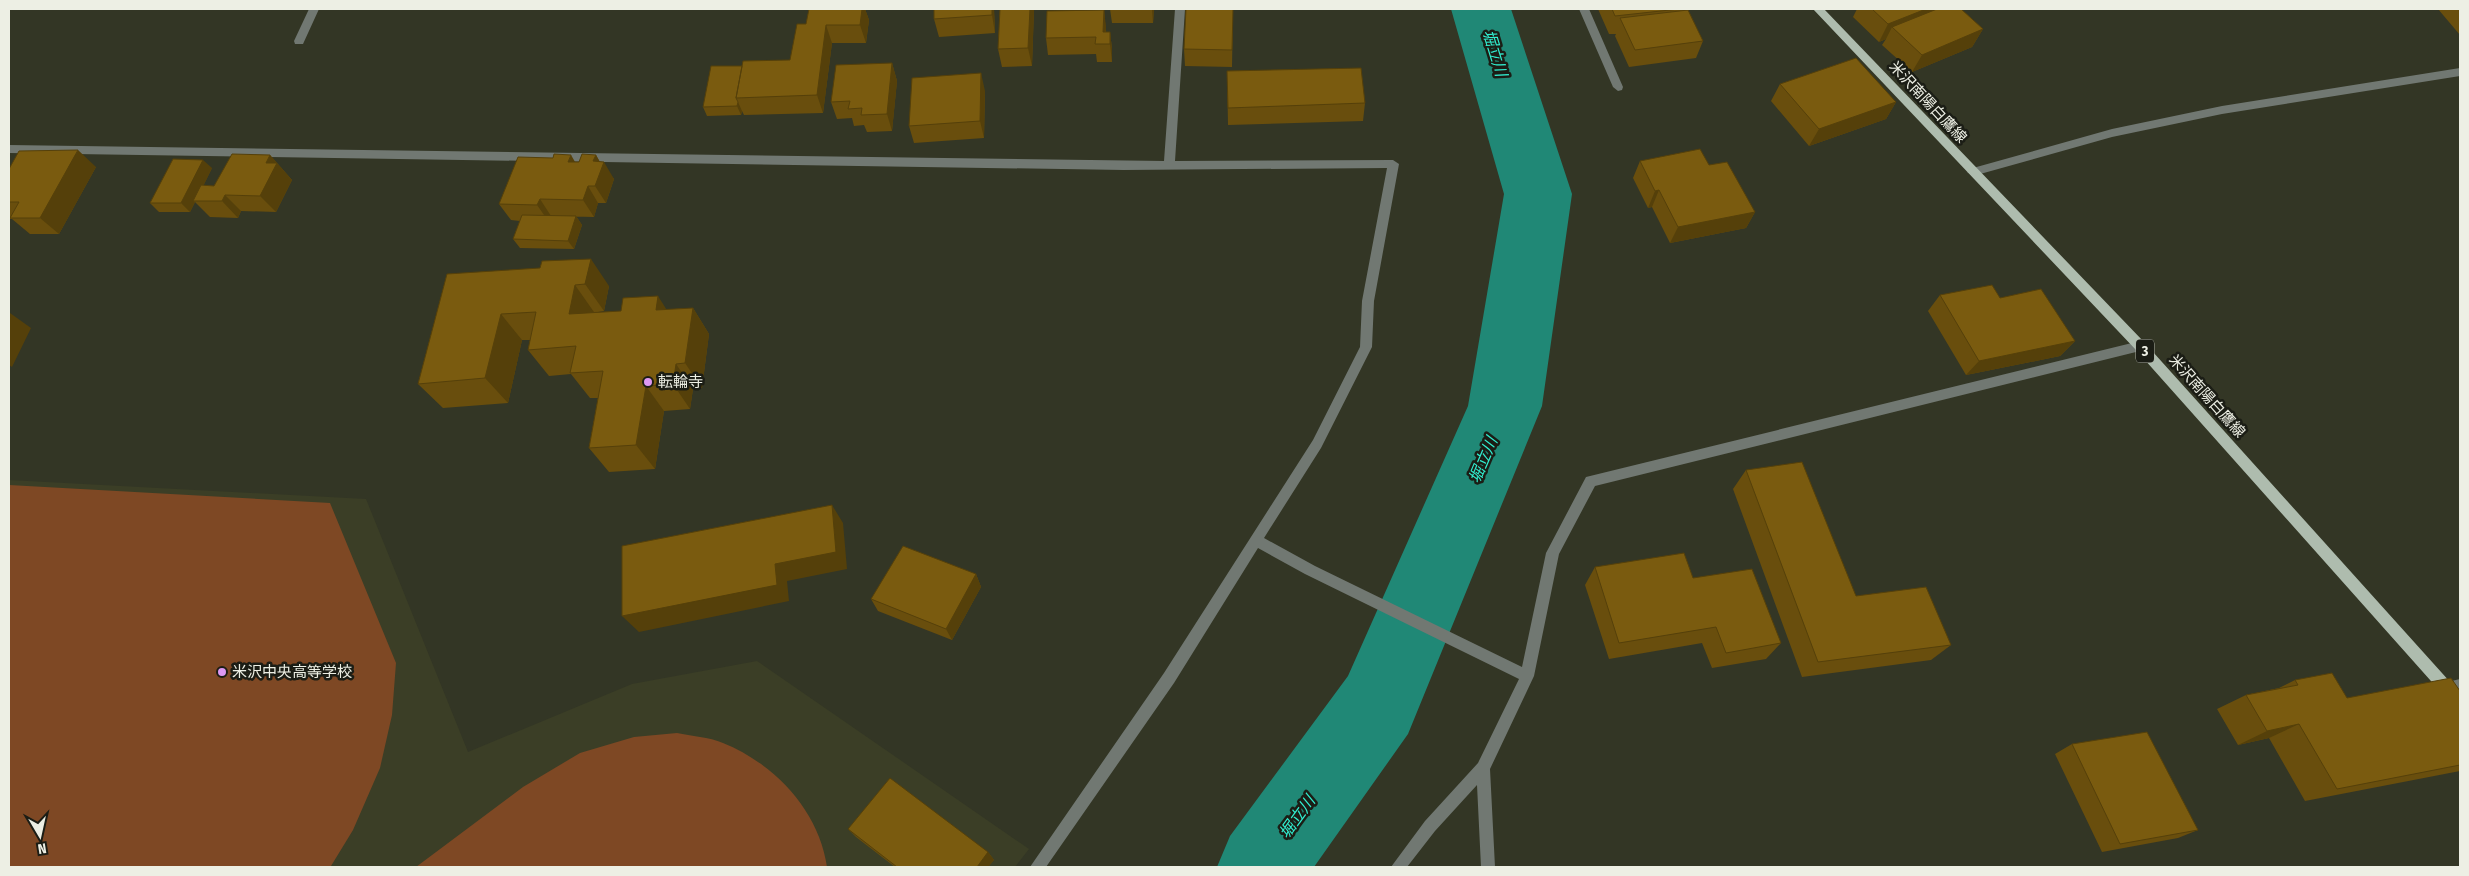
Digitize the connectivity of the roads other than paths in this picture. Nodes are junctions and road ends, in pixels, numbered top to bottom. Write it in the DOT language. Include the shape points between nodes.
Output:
graph roads {
  1 [pos="314,9"];
  2 [pos="1180,9"];
  3 [pos="1584,9"];
  4 [pos="1818,9"];
  5 [pos="299,41"];
  6 [pos="2460,72"];
  7 [pos="1618,87"];
  8 [pos="9,150"];
  9 [pos="1168,164"];
  10 [pos="1972,172"];
  11 [pos="2140,346"];
  12 [pos="1255,540"];
  13 [pos="1527,676"];
  14 [pos="2454,687"];
  15 [pos="2460,704"];
  16 [pos="1483,768"];
  17 [pos="1036,867"];
  18 [pos="1398,867"];
  19 [pos="1488,867"];
  1 -- 5 [label="street"];
  2 -- 9 [label="street"];
  3 -- 7 [label="street"];
  4 -- 10 [label="main road, 米沢南陽白鷹線 / 3"];
  6 -- 10 [label="street" via="2222,110 2131,129"];
  8 -- 9 [label="street" via="1104,166"];
  9 -- 12 [label="street" via="1393,164 1368,301 1366,347 1317,444"];
  10 -- 11 [label="main road, 米沢南陽白鷹線 / 3"];
  11 -- 13 [label="street" via="1591,481 1553,553"];
  11 -- 14 [label="main road, 米沢南陽白鷹線 / 3"];
  12 -- 13 [label="street"];
  12 -- 17 [label="street" via="1169,678"];
  13 -- 16 [label="street"];
  14 -- 15 [label="main road, 米沢南陽白鷹線 / 3"];
  16 -- 18 [label="street"];
  16 -- 19 [label="street"];
}
